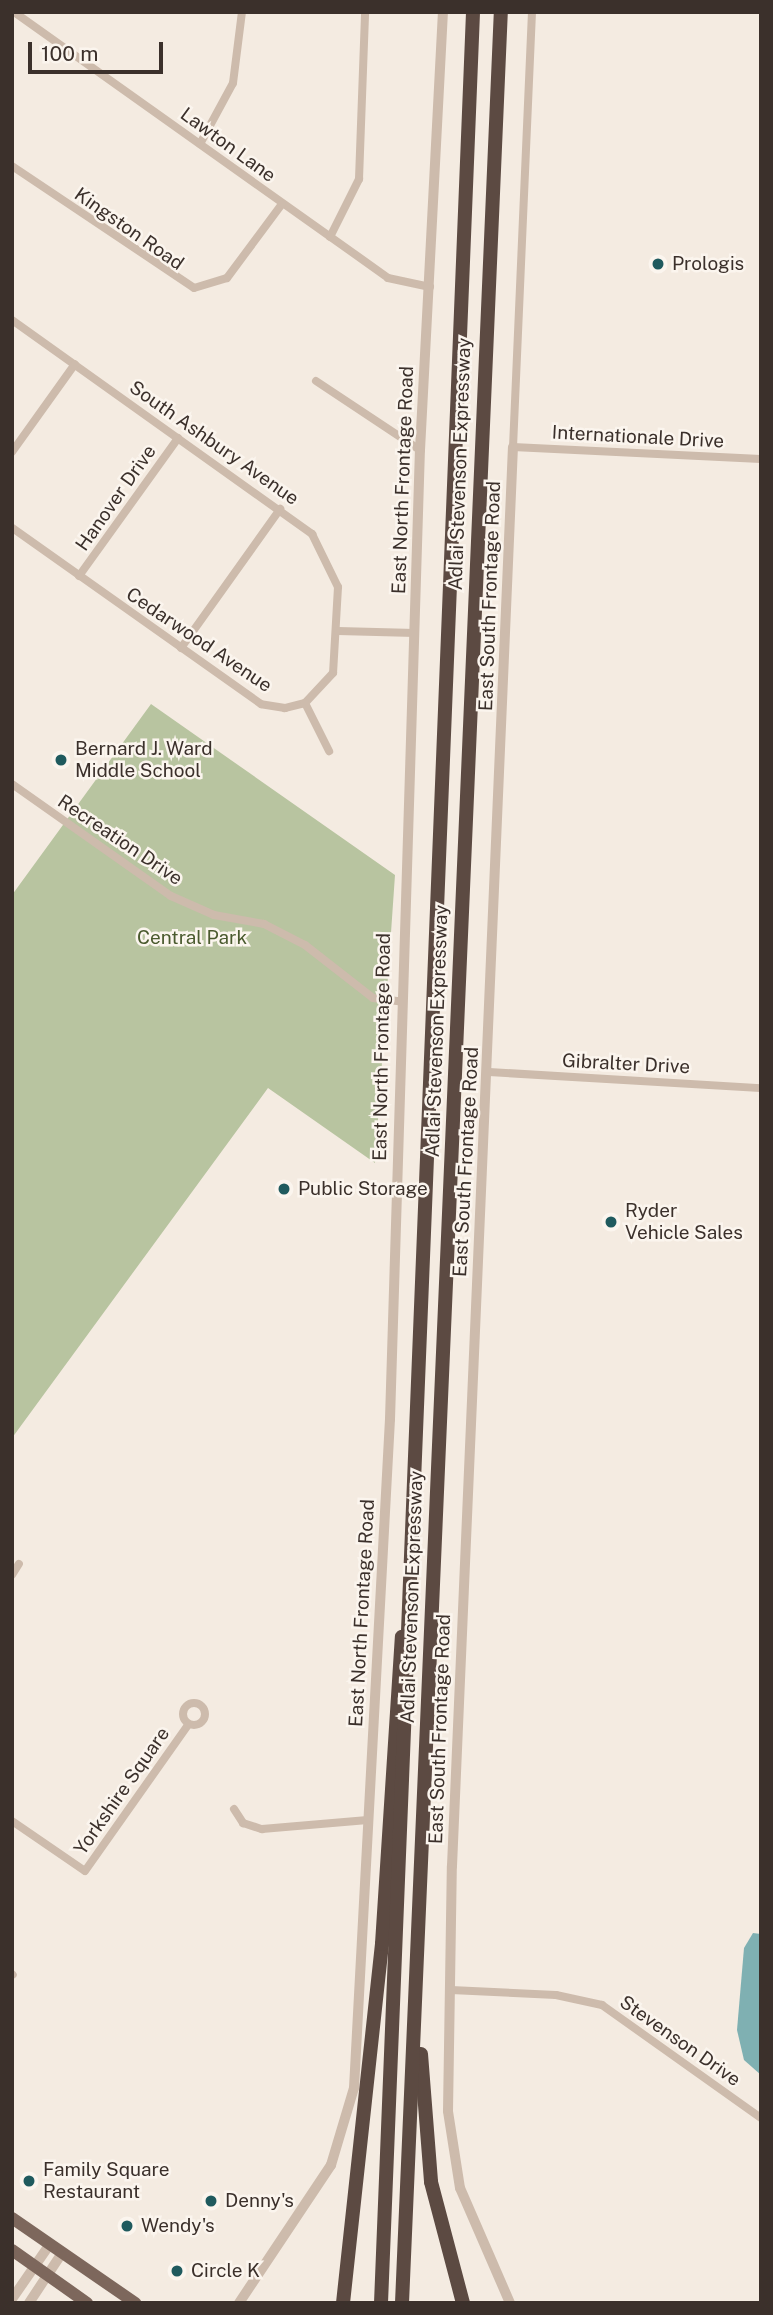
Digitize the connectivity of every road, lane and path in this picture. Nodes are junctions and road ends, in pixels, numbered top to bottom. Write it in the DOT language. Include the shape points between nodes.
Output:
graph roads {
  1 [pos="13,12"];
  2 [pos="242,12"];
  3 [pos="365,12"];
  4 [pos="443,12"];
  5 [pos="472,12"];
  6 [pos="501,12"];
  7 [pos="532,12"];
  8 [pos="200,144"];
  9 [pos="12,166"];
  10 [pos="282,204"];
  11 [pos="330,237"];
  12 [pos="430,287"];
  13 [pos="12,320"];
  14 [pos="75,364"];
  15 [pos="316,381"];
  16 [pos="178,438"];
  17 [pos="513,447"];
  18 [pos="420,450"];
  19 [pos="12,453"];
  20 [pos="761,459"];
  21 [pos="280,509"];
  22 [pos="12,528"];
  23 [pos="79,576"];
  24 [pos="338,631"];
  25 [pos="415,633"];
  26 [pos="181,648"];
  27 [pos="305,703"];
  28 [pos="329,751"];
  29 [pos="12,784"];
  30 [pos="399,1001"];
  31 [pos="489,1072"];
  32 [pos="761,1088"];
  33 [pos="413,1556"];
  34 [pos="19,1564"];
  35 [pos="12,1574"];
  36 [pos="188,1725"];
  37 [pos="233,1809"];
  38 [pos="368,1819"];
  39 [pos="12,1821"];
  40 [pos="451,1990"];
  41 [pos="416,2022"];
  42 [pos="761,2118"];
  43 [pos="12,2218"];
  44 [pos="50,2245"];
  45 [pos="12,2250"];
  46 [pos="62,2253"];
  47 [pos="34,2266"];
  48 [pos="48,2275"];
  49 [pos="12,2299"];
  50 [pos="29,2303"];
  51 [pos="87,2303"];
  52 [pos="135,2303"];
  53 [pos="239,2303"];
  54 [pos="343,2303"];
  55 [pos="381,2303"];
  56 [pos="402,2303"];
  57 [pos="463,2303"];
  58 [pos="510,2303"];
  1 -- 8 [label="street, Lawton Lane"];
  2 -- 8 [label="street" via="233,83"];
  3 -- 11 [label="street" via="359,178"];
  4 -- 12 [label="street, East North Frontage Road"];
  5 -- 33 [label="highway, Adlai Stevenson Expressway"];
  6 -- 41 [label="highway, Adlai Stevenson Expressway"];
  7 -- 17 [label="street, East South Frontage Road"];
  8 -- 10 [label="street, Lawton Lane"];
  9 -- 10 [label="street, Kingston Road" via="194,288 227,278"];
  10 -- 11 [label="street, Lawton Lane"];
  11 -- 12 [label="street, Lawton Lane" via="388,278"];
  12 -- 18 [label="street, East North Frontage Road"];
  13 -- 14 [label="street, South Ashbury Avenue"];
  14 -- 16 [label="street, South Ashbury Avenue"];
  14 -- 19 [label="street"];
  15 -- 18 [label="street"];
  16 -- 21 [label="street, South Ashbury Avenue"];
  16 -- 23 [label="street, Hanover Drive"];
  17 -- 20 [label="street, Internationale Drive"];
  17 -- 31 [label="street, East South Frontage Road"];
  18 -- 25 [label="street, East North Frontage Road"];
  21 -- 24 [label="street, South Ashbury Avenue" via="312,534 330,560 338,587"];
  21 -- 26 [label="street"];
  22 -- 23 [label="street, Cedarwood Avenue"];
  23 -- 26 [label="street, Cedarwood Avenue"];
  24 -- 25 [label="street"];
  24 -- 27 [label="street" via="333,673"];
  25 -- 30 [label="street, East North Frontage Road"];
  26 -- 27 [label="street, Cedarwood Avenue" via="261,704"];
  27 -- 28 [label="street"];
  29 -- 30 [label="street, Recreation Drive" via="171,896 214,915 264,924 305,945 373,998"];
  30 -- 38 [label="street, East North Frontage Road" via="390,1419"];
  31 -- 32 [label="street, Gibralter Drive"];
  31 -- 40 [label="street, East South Frontage Road"];
  33 -- 54 [label="highway" via="395,1684 383,1944"];
  33 -- 55 [label="highway, Adlai Stevenson Expressway"];
  34 -- 35 [label="street"];
  36 -- 39 [label="street, Yorkshire Square" via="85,1871"];
  37 -- 38 [label="street" via="243,1823 262,1829"];
  38 -- 53 [label="street, East North Frontage Road" via="354,2088 331,2165"];
  40 -- 42 [label="street, Stevenson Drive" via="556,1995 603,2005"];
  40 -- 58 [label="street, East South Frontage Road" via="448,2110 460,2188"];
  41 -- 56 [label="highway, Adlai Stevenson Expressway"];
  41 -- 57 [label="highway" via="431,2182"];
  43 -- 44 [label="main road"];
  44 -- 46 [label="main road"];
  44 -- 47 [label="street"];
  45 -- 47 [label="main road"];
  46 -- 48 [label="street"];
  46 -- 52 [label="main road"];
  47 -- 48 [label="main road"];
  47 -- 49 [label="street"];
  48 -- 50 [label="street"];
  48 -- 51 [label="main road"];
}
